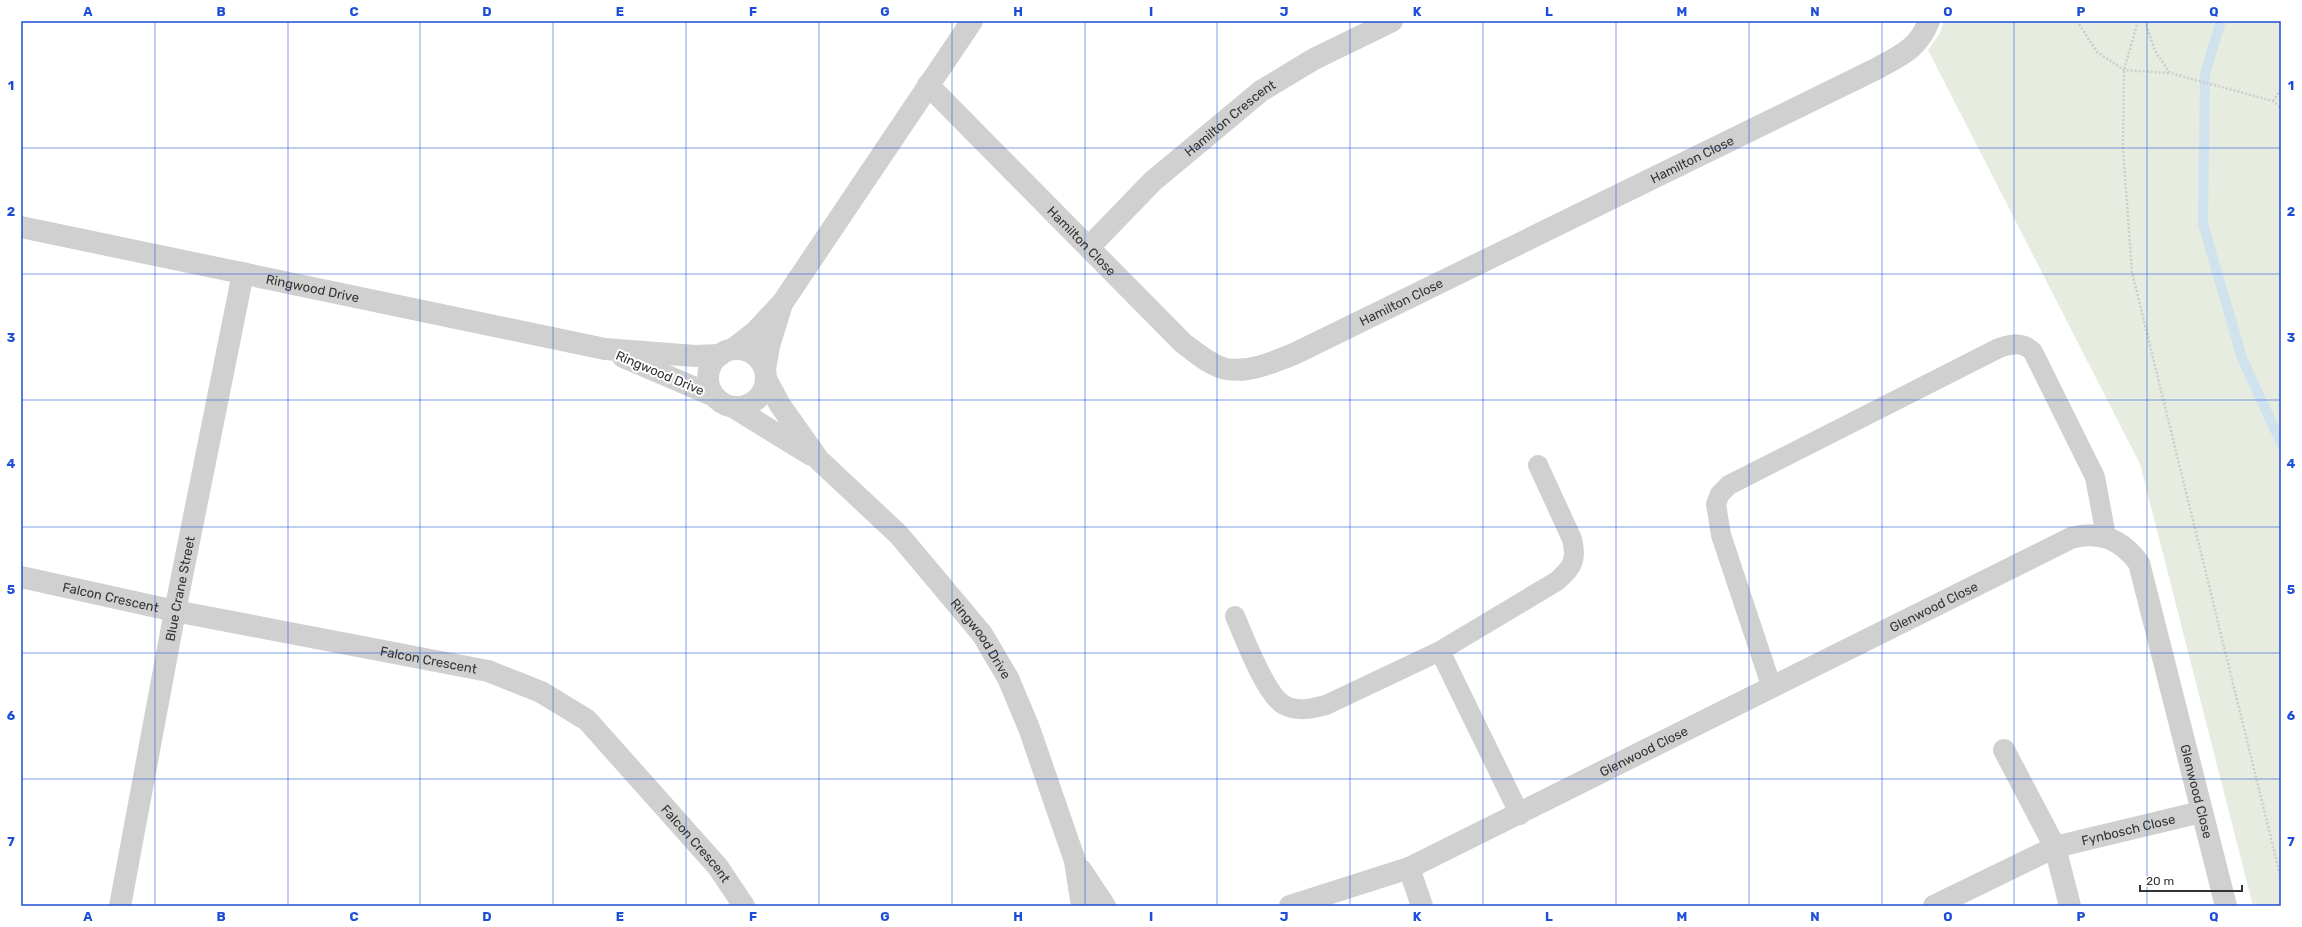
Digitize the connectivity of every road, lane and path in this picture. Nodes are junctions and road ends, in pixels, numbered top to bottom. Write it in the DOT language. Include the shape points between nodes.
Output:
graph roads {
  1 [pos="972,21"];
  2 [pos="1392,21"];
  3 [pos="1929,21"];
  4 [pos="2077,21"];
  5 [pos="2138,21"];
  6 [pos="2145,21"];
  7 [pos="2124,70"];
  8 [pos="2170,73"];
  9 [pos="928,85"];
  10 [pos="2281,90"];
  11 [pos="2273,101"];
  12 [pos="2281,108"];
  13 [pos="21,227"];
  14 [pos="1090,246"];
  15 [pos="243,273"];
  16 [pos="783,302"];
  17 [pos="605,349"];
  18 [pos="726,352"];
  19 [pos="766,374"];
  20 [pos="714,396"];
  21 [pos="733,407"];
  22 [pos="819,460"];
  23 [pos="1538,465"];
  24 [pos="2106,536"];
  25 [pos="21,577"];
  26 [pos="175,611"];
  27 [pos="1235,616"];
  28 [pos="1440,651"];
  29 [pos="1772,688"];
  30 [pos="2004,750"];
  31 [pos="2201,812"];
  32 [pos="1520,815"];
  33 [pos="2056,847"];
  34 [pos="1075,860"];
  35 [pos="1409,868"];
  36 [pos="2281,879"];
  37 [pos="120,906"];
  38 [pos="744,906"];
  39 [pos="1082,906"];
  40 [pos="1105,906"];
  41 [pos="1290,906"];
  42 [pos="1422,906"];
  43 [pos="1934,906"];
  44 [pos="2070,906"];
  45 [pos="2226,906"];
  1 -- 9 [label="street"];
  2 -- 14 [label="street, Hamilton Crescent" via="1314,59 1261,91 1153,181"];
  3 -- 14 [label="street, Hamilton Close" via="1922,37 1910,49 1876,69 1296,353 1263,366 1226,369 1208,361 1183,343"];
  4 -- 7 [label="path" via="2097,52"];
  5 -- 7 [label="path"];
  6 -- 8 [label="path" via="2155,51"];
  7 -- 8 [label="path"];
  7 -- 36 [label="path" via="2123,148 2132,272"];
  8 -- 11 [label="path"];
  9 -- 14 [label="street, Hamilton Close"];
  9 -- 16 [label="street"];
  10 -- 11 [label="path"];
  11 -- 12 [label="path"];
  13 -- 15 [label="street, Ringwood Drive"];
  15 -- 17 [label="street, Ringwood Drive"];
  15 -- 26 [label="street, Blue Crane Street"];
  16 -- 18 [label="street" via="755,332"];
  16 -- 19 [label="street" via="769,346"];
  17 -- 18 [label="street, Ringwood Drive" via="695,356"];
  17 -- 20 [label="street, Ringwood Drive"];
  18 -- 19 [label="street" via="752,353 761,361"];
  18 -- 20 [label="street" via="712,363 708,374 709,386"];
  19 -- 21 [label="street" via="763,394 745,407"];
  19 -- 22 [label="street, Ringwood Drive" via="780,406"];
  20 -- 21 [label="street" via="722,404"];
  21 -- 22 [label="street, Ringwood Drive"];
  22 -- 34 [label="street, Ringwood Drive" via="899,535 982,634 1008,678 1029,728"];
  23 -- 28 [label="lane" via="1572,539 1575,552 1572,565 1557,581"];
  24 -- 29 [label="street, Glenwood Close" via="2094,534 2072,538"];
  24 -- 29 [label="lane" via="2095,477 2033,352 2018,344 1999,348 1729,485 1720,494 1716,504 1721,535"];
  24 -- 31 [label="street, Glenwood Close" via="2120,542 2139,563"];
  25 -- 26 [label="street, Falcon Crescent"];
  26 -- 37 [label="street, Blue Crane Street"];
  26 -- 38 [label="street, Falcon Crescent" via="488,671 541,692 587,720 718,867"];
  27 -- 28 [label="lane" via="1264,680 1276,699 1283,705 1298,709 1308,710 1326,705"];
  28 -- 32 [label="lane"];
  29 -- 32 [label="street, Glenwood Close"];
  30 -- 33 [label="street"];
  31 -- 33 [label="street, Fynbosch Close"];
  31 -- 45 [label="street, Glenwood Close"];
  32 -- 35 [label="street, Glenwood Close"];
  33 -- 43 [label="street, Fynbosch Close"];
  33 -- 44 [label="street"];
  34 -- 39 [label="street, Ringwood Drive"];
  34 -- 40 [label="street, Ringwood Drive"];
  35 -- 41 [label="street, Glenwood Close"];
  35 -- 42 [label="street"];
}
